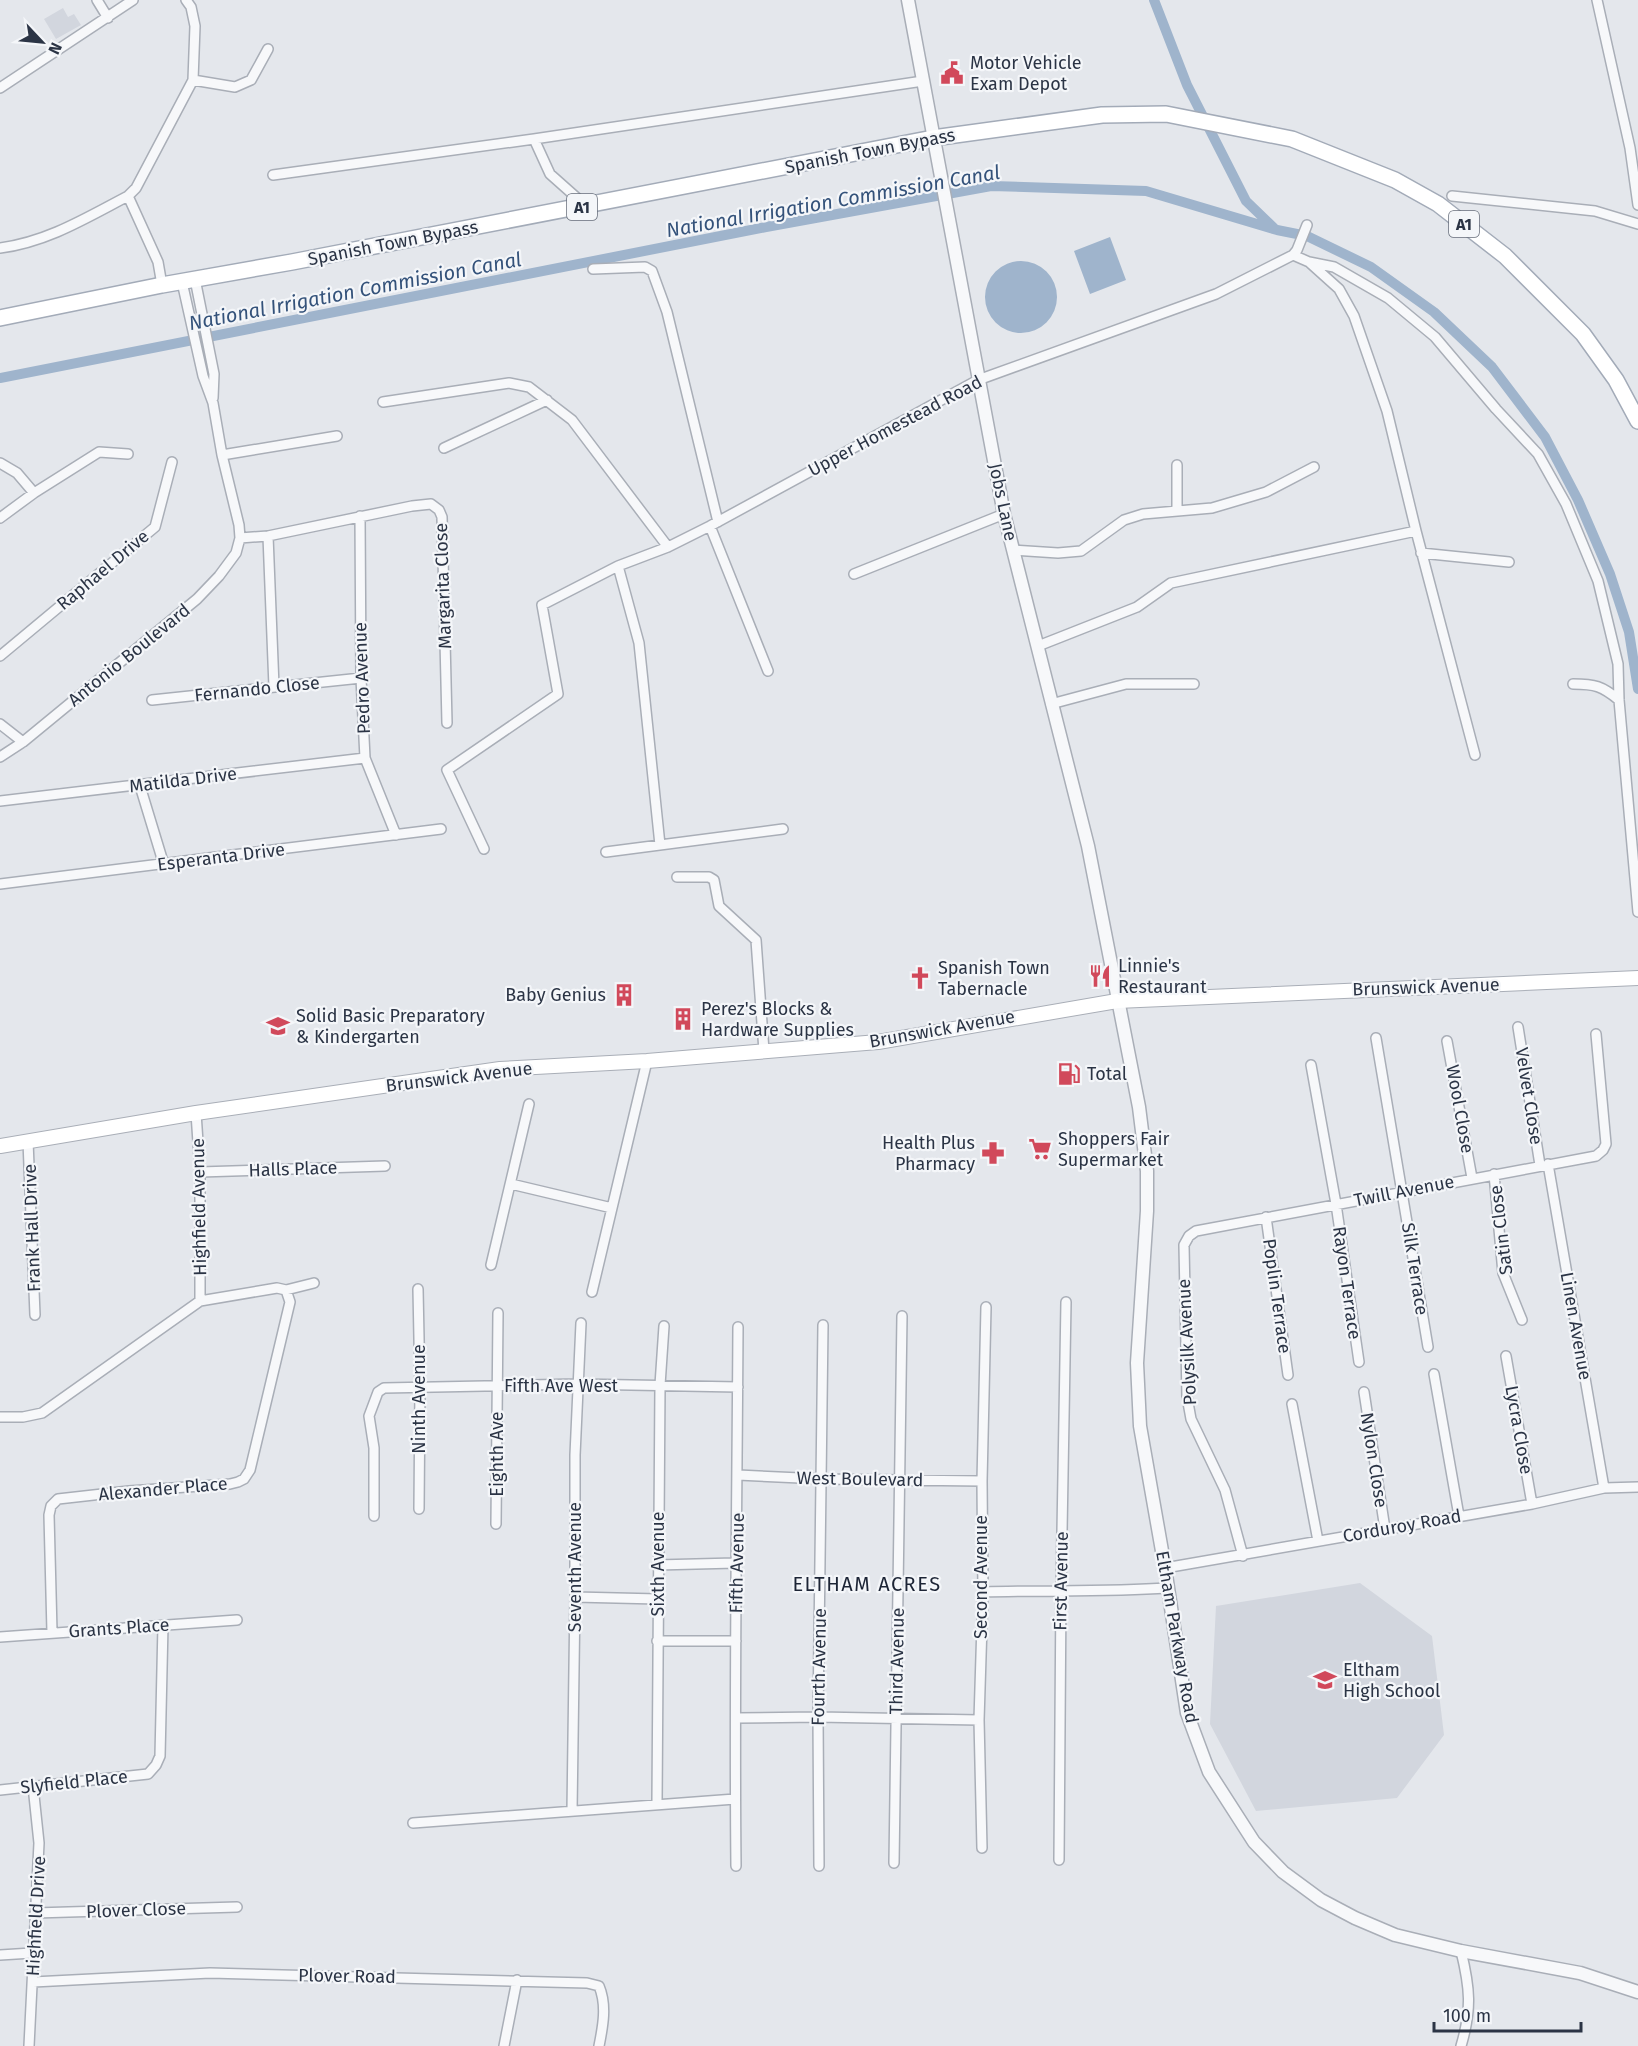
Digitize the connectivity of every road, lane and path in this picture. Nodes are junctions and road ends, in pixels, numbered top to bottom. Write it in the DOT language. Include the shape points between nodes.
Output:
graph roads {
  1 [pos="97,0"];
  2 [pos="134,0"];
  3 [pos="186,0"];
  4 [pos="908,0"];
  5 [pos="1597,0"];
  6 [pos="108,18"];
  7 [pos="268,49"];
  8 [pos="193,80"];
  9 [pos="923,81"];
  10 [pos="0,88"];
  11 [pos="933,138"];
  12 [pos="534,139"];
  13 [pos="273,175"];
  14 [pos="128,196"];
  15 [pos="1452,196"];
  16 [pos="1638,205"];
  17 [pos="586,206"];
  18 [pos="1638,224"];
  19 [pos="1307,225"];
  20 [pos="0,248"];
  21 [pos="1295,252"];
  22 [pos="1309,262"];
  23 [pos="592,269"];
  24 [pos="189,280"];
  25 [pos="162,285"];
  26 [pos="0,318"];
  27 [pos="978,380"];
  28 [pos="547,400"];
  29 [pos="383,402"];
  30 [pos="213,403"];
  31 [pos="1638,421"];
  32 [pos="337,436"];
  33 [pos="444,448"];
  34 [pos="128,454"];
  35 [pos="222,454"];
  36 [pos="172,462"];
  37 [pos="0,463"];
  38 [pos="1177,465"];
  39 [pos="1314,467"];
  40 [pos="34,493"];
  41 [pos="1177,510"];
  42 [pos="1004,514"];
  43 [pos="360,516"];
  44 [pos="0,518"];
  45 [pos="714,524"];
  46 [pos="1416,531"];
  47 [pos="268,536"];
  48 [pos="240,538"];
  49 [pos="668,547"];
  50 [pos="1013,550"];
  51 [pos="1421,554"];
  52 [pos="1509,562"];
  53 [pos="618,566"];
  54 [pos="854,574"];
  55 [pos="1038,646"];
  56 [pos="0,656"];
  57 [pos="768,671"];
  58 [pos="361,678"];
  59 [pos="1194,684"];
  60 [pos="1573,684"];
  61 [pos="274,687"];
  62 [pos="152,700"];
  63 [pos="1619,700"];
  64 [pos="1051,704"];
  65 [pos="0,723"];
  66 [pos="447,723"];
  67 [pos="23,742"];
  68 [pos="1475,755"];
  69 [pos="0,757"];
  70 [pos="365,758"];
  71 [pos="140,786"];
  72 [pos="0,801"];
  73 [pos="783,829"];
  74 [pos="441,830"];
  75 [pos="396,835"];
  76 [pos="660,845"];
  77 [pos="484,849"];
  78 [pos="606,852"];
  79 [pos="164,865"];
  80 [pos="677,877"];
  81 [pos="0,884"];
  82 [pos="1638,912"];
  83 [pos="1638,978"];
  84 [pos="1117,1001"];
  85 [pos="1518,1027"];
  86 [pos="1596,1034"];
  87 [pos="1376,1038"];
  88 [pos="1447,1041"];
  89 [pos="764,1052"];
  90 [pos="646,1061"];
  91 [pos="1311,1065"];
  92 [pos="529,1104"];
  93 [pos="196,1113"];
  94 [pos="28,1141"];
  95 [pos="0,1146"];
  96 [pos="1544,1165"];
  97 [pos="385,1166"];
  98 [pos="201,1172"];
  99 [pos="1494,1174"];
  100 [pos="1472,1178"];
  101 [pos="511,1184"];
  102 [pos="1403,1191"];
  103 [pos="1336,1204"];
  104 [pos="612,1208"];
  105 [pos="1266,1217"];
  106 [pos="1196,1231"];
  107 [pos="491,1265"];
  108 [pos="314,1283"];
  109 [pos="418,1289"];
  110 [pos="286,1290"];
  111 [pos="592,1292"];
  112 [pos="200,1301"];
  113 [pos="1066,1302"];
  114 [pos="986,1307"];
  115 [pos="498,1313"];
  116 [pos="35,1315"];
  117 [pos="902,1316"];
  118 [pos="1522,1320"];
  119 [pos="581,1323"];
  120 [pos="823,1325"];
  121 [pos="664,1326"];
  122 [pos="738,1327"];
  123 [pos="1428,1347"];
  124 [pos="1506,1356"];
  125 [pos="1359,1362"];
  126 [pos="1434,1374"];
  127 [pos="1288,1375"];
  128 [pos="577,1384"];
  129 [pos="660,1385"];
  130 [pos="497,1386"];
  131 [pos="738,1387"];
  132 [pos="420,1388"];
  133 [pos="1364,1392"];
  134 [pos="1292,1404"];
  135 [pos="0,1417"];
  136 [pos="738,1475"];
  137 [pos="822,1479"];
  138 [pos="900,1479"];
  139 [pos="982,1481"];
  140 [pos="1638,1487"];
  141 [pos="1604,1488"];
  142 [pos="1532,1504"];
  143 [pos="419,1509"];
  144 [pos="374,1516"];
  145 [pos="1459,1516"];
  146 [pos="496,1524"];
  147 [pos="1385,1529"];
  148 [pos="1318,1541"];
  149 [pos="1243,1556"];
  150 [pos="735,1563"];
  151 [pos="657,1565"];
  152 [pos="1166,1568"];
  153 [pos="1167,1587"];
  154 [pos="1061,1589"];
  155 [pos="983,1592"];
  156 [pos="575,1597"];
  157 [pos="658,1599"];
  158 [pos="237,1620"];
  159 [pos="163,1625"];
  160 [pos="52,1632"];
  161 [pos="0,1637"];
  162 [pos="657,1641"];
  163 [pos="736,1641"];
  164 [pos="818,1717"];
  165 [pos="737,1718"];
  166 [pos="896,1719"];
  167 [pos="979,1720"];
  168 [pos="33,1786"];
  169 [pos="0,1790"];
  170 [pos="735,1799"];
  171 [pos="657,1803"];
  172 [pos="572,1811"];
  173 [pos="413,1823"];
  174 [pos="981,1848"];
  175 [pos="1059,1860"];
  176 [pos="894,1863"];
  177 [pos="736,1866"];
  178 [pos="819,1866"];
  179 [pos="237,1907"];
  180 [pos="36,1913"];
  181 [pos="1461,1951"];
  182 [pos="33,1953"];
  183 [pos="0,1955"];
  184 [pos="517,1980"];
  185 [pos="33,1982"];
  186 [pos="1638,1992"];
  187 [pos="29,2046"];
  188 [pos="504,2046"];
  189 [pos="599,2046"];
  190 [pos="1461,2046"];
  1 -- 6 [label="street"];
  2 -- 6 [label="street"];
  3 -- 8 [label="street" via="195,26"];
  4 -- 9 [label="street, Jobs Lane"];
  5 -- 16 [label="street" via="1630,148"];
  6 -- 10 [label="street"];
  7 -- 8 [label="street" via="251,80 235,87"];
  8 -- 14 [label="street" via="136,188"];
  9 -- 11 [label="street, Jobs Lane"];
  9 -- 12 [label="street"];
  11 -- 17 [label="main road, Spanish Town Bypass / A1"];
  11 -- 27 [label="street, Jobs Lane"];
  11 -- 31 [label="main road, Spanish Town Bypass / A1" via="1102,115 1166,114 1292,139 1395,180 1438,204 1505,256 1583,334 1616,380"];
  12 -- 13 [label="street"];
  12 -- 17 [label="street" via="550,174"];
  14 -- 20 [label="street" via="56,234"];
  14 -- 25 [label="street" via="158,262"];
  15 -- 18 [label="street" via="1595,211"];
  17 -- 24 [label="main road, Spanish Town Bypass / A1"];
  19 -- 21 [label="street"];
  21 -- 22 [label="street"];
  21 -- 27 [label="street, Upper Homestead Road" via="1216,294"];
  22 -- 46 [label="street" via="1339,289 1353,316 1387,411"];
  22 -- 63 [label="street" via="1334,267 1388,298 1436,337 1538,454 1566,504 1598,581 1618,664"];
  23 -- 45 [label="street" via="645,267 652,272 667,312"];
  24 -- 25 [label="main road, Spanish Town Bypass / A1"];
  24 -- 30 [label="street" via="191,325"];
  24 -- 30 [label="street" via="208,343 214,374"];
  25 -- 26 [label="main road, Spanish Town Bypass / A1"];
  27 -- 42 [label="street, Jobs Lane"];
  27 -- 45 [label="street, Upper Homestead Road"];
  28 -- 29 [label="street" via="529,387 509,383"];
  28 -- 33 [label="street"];
  28 -- 49 [label="street" via="572,420"];
  30 -- 35 [label="street"];
  32 -- 35 [label="street"];
  34 -- 40 [label="street" via="99,452"];
  35 -- 48 [label="street"];
  36 -- 56 [label="street, Raphael Drive" via="155,527"];
  37 -- 40 [label="street" via="17,473"];
  38 -- 41 [label="street"];
  39 -- 41 [label="street" via="1266,492 1212,508"];
  40 -- 44 [label="street"];
  41 -- 50 [label="street" via="1124,520 1081,551"];
  42 -- 50 [label="street, Jobs Lane"];
  42 -- 54 [label="street"];
  43 -- 47 [label="street, Margarita Close"];
  43 -- 58 [label="street, Pedro Avenue"];
  43 -- 66 [label="street, Margarita Close" via="431,504 442,517"];
  45 -- 49 [label="street, Upper Homestead Road"];
  45 -- 57 [label="street"];
  46 -- 51 [label="street"];
  46 -- 55 [label="street" via="1171,583 1137,607"];
  47 -- 48 [label="street, Margarita Close"];
  47 -- 61 [label="street"];
  48 -- 67 [label="street, Antonio Boulevard" via="236,553 197,599"];
  49 -- 53 [label="street, Upper Homestead Road"];
  50 -- 55 [label="street, Jobs Lane"];
  51 -- 52 [label="street"];
  51 -- 68 [label="street"];
  53 -- 76 [label="street" via="639,643"];
  53 -- 77 [label="street, Upper Homestead Road" via="542,605 558,694 447,770"];
  55 -- 64 [label="street, Jobs Lane"];
  58 -- 61 [label="street, Fernando Close"];
  58 -- 70 [label="street, Pedro Avenue"];
  59 -- 64 [label="street" via="1126,684"];
  60 -- 63 [label="street" via="1592,684"];
  61 -- 62 [label="street, Fernando Close"];
  63 -- 82 [label="street"];
  64 -- 84 [label="street, Jobs Lane" via="1088,846"];
  65 -- 67 [label="street"];
  67 -- 69 [label="street, Antonio Boulevard"];
  70 -- 71 [label="street, Matilda Drive"];
  70 -- 75 [label="street, Pedro Avenue"];
  71 -- 72 [label="street, Matilda Drive"];
  71 -- 79 [label="street"];
  73 -- 76 [label="street"];
  74 -- 75 [label="street, Esperanta Drive"];
  75 -- 79 [label="street, Esperanta Drive"];
  76 -- 78 [label="street"];
  79 -- 81 [label="street, Esperanta Drive"];
  80 -- 89 [label="street" via="714,880 719,906 756,940"];
  83 -- 84 [label="main road, Brunswick Avenue"];
  84 -- 89 [label="main road, Brunswick Avenue" via="878,1042"];
  84 -- 152 [label="street, Eltham Parkway Road" via="1147,1171 1137,1363 1140,1426"];
  85 -- 96 [label="street, Velvet Close"];
  86 -- 96 [label="street, Twill Avenue" via="1606,1144 1596,1156"];
  87 -- 102 [label="street, Silk Terrace"];
  88 -- 100 [label="street, Wool Close"];
  89 -- 90 [label="main road, Brunswick Avenue"];
  90 -- 93 [label="main road, Brunswick Avenue" via="500,1069"];
  90 -- 104 [label="street"];
  91 -- 103 [label="street, Rayon Terrace"];
  92 -- 101 [label="street"];
  93 -- 94 [label="main road, Brunswick Avenue"];
  93 -- 98 [label="street, Highfield Avenue"];
  94 -- 95 [label="main road, Brunswick Avenue"];
  94 -- 116 [label="street, Frank Hall Drive"];
  96 -- 99 [label="street, Twill Avenue"];
  96 -- 141 [label="street, Linen Avenue"];
  97 -- 98 [label="street, Halls Place"];
  98 -- 112 [label="street, Highfield Avenue"];
  99 -- 100 [label="street, Twill Avenue"];
  99 -- 118 [label="street, Satin Close" via="1503,1273"];
  100 -- 102 [label="street, Twill Avenue"];
  101 -- 104 [label="street"];
  101 -- 107 [label="street"];
  102 -- 103 [label="street, Twill Avenue"];
  102 -- 123 [label="street, Silk Terrace"];
  103 -- 105 [label="street, Twill Avenue"];
  103 -- 125 [label="street, Rayon Terrace"];
  104 -- 111 [label="street"];
  105 -- 106 [label="street, Twill Avenue"];
  105 -- 127 [label="street, Poplin Terrace"];
  106 -- 149 [label="street, Polysilk Avenue" via="1184,1245 1187,1397 1191,1419 1225,1490"];
  108 -- 110 [label="street"];
  109 -- 132 [label="street, Ninth Avenue"];
  110 -- 112 [label="street" via="277,1288"];
  110 -- 160 [label="street, Alexander Place" via="290,1302 248,1475 230,1484 58,1499 49,1515"];
  112 -- 135 [label="street" via="42,1413"];
  113 -- 154 [label="street, First Avenue"];
  114 -- 139 [label="street, Second Avenue"];
  115 -- 130 [label="street, Eighth Ave"];
  117 -- 138 [label="street, Third Avenue"];
  119 -- 128 [label="street, Seventh Avenue"];
  120 -- 137 [label="street, Fourth Avenue"];
  121 -- 129 [label="street, Sixth Avenue"];
  122 -- 131 [label="street, Fifth Avenue"];
  124 -- 142 [label="street, Lycra Close"];
  126 -- 145 [label="street"];
  128 -- 129 [label="street, Fifth Ave West"];
  128 -- 130 [label="street, Fifth Ave West"];
  128 -- 156 [label="street, Seventh Avenue"];
  129 -- 131 [label="street, Fifth Ave West"];
  129 -- 151 [label="street, Sixth Avenue"];
  130 -- 132 [label="street, Fifth Ave West"];
  130 -- 146 [label="street, Eighth Ave"];
  131 -- 136 [label="street, Fifth Avenue"];
  132 -- 143 [label="street, Ninth Avenue"];
  132 -- 144 [label="street, Fifth Ave West" via="384,1388 378,1392 369,1416 374,1448"];
  133 -- 147 [label="street, Nylon Close"];
  134 -- 148 [label="street"];
  136 -- 137 [label="street, West Boulevard"];
  136 -- 150 [label="street, Fifth Avenue"];
  137 -- 138 [label="street, West Boulevard"];
  137 -- 164 [label="street, Fourth Avenue"];
  138 -- 139 [label="street, West Boulevard"];
  138 -- 166 [label="street, Third Avenue"];
  139 -- 155 [label="street, Second Avenue"];
  140 -- 141 [label="street, Corduroy Road"];
  141 -- 142 [label="street, Corduroy Road"];
  142 -- 145 [label="street, Corduroy Road"];
  145 -- 147 [label="street, Corduroy Road"];
  147 -- 148 [label="street, Corduroy Road"];
  148 -- 149 [label="street, Corduroy Road"];
  149 -- 152 [label="street, Corduroy Road"];
  150 -- 151 [label="street"];
  150 -- 163 [label="street, Fifth Avenue"];
  151 -- 157 [label="street, Sixth Avenue"];
  152 -- 153 [label="street, Eltham Parkway Road"];
  153 -- 154 [label="street"];
  153 -- 181 [label="street, Eltham Parkway Road" via="1187,1713 1209,1772 1254,1842 1283,1872 1330,1905 1395,1935"];
  154 -- 155 [label="street"];
  154 -- 175 [label="street, First Avenue"];
  155 -- 167 [label="street, Second Avenue"];
  156 -- 157 [label="street"];
  156 -- 172 [label="street, Seventh Avenue"];
  157 -- 162 [label="street, Sixth Avenue"];
  158 -- 159 [label="street, Grants Place"];
  159 -- 160 [label="street, Grants Place"];
  159 -- 168 [label="street, Slyfield Place" via="160,1756 156,1766 148,1774"];
  160 -- 161 [label="street, Grants Place"];
  162 -- 163 [label="street"];
  162 -- 171 [label="street, Sixth Avenue"];
  163 -- 165 [label="street, Fifth Avenue"];
  164 -- 165 [label="street"];
  164 -- 166 [label="street"];
  164 -- 178 [label="street, Fourth Avenue"];
  165 -- 170 [label="street, Fifth Avenue"];
  166 -- 167 [label="street"];
  166 -- 176 [label="street, Third Avenue"];
  167 -- 174 [label="street, Second Avenue"];
  168 -- 169 [label="street, Slyfield Place"];
  168 -- 180 [label="street, Highfield Drive" via="39,1843"];
  170 -- 171 [label="street"];
  170 -- 177 [label="street, Fifth Avenue"];
  171 -- 172 [label="street"];
  172 -- 173 [label="street"];
  179 -- 180 [label="street, Plover Close"];
  180 -- 182 [label="street, Highfield Drive"];
  181 -- 186 [label="street, Eltham Parkway Road" via="1580,1973"];
  181 -- 190 [label="street" via="1469,1999"];
  182 -- 183 [label="street"];
  182 -- 185 [label="street, Highfield Drive"];
  184 -- 185 [label="street, Plover Road" via="210,1973"];
  184 -- 188 [label="street"];
  184 -- 189 [label="street, Plover Road" via="599,1986 604,1998"];
  185 -- 187 [label="street, Highfield Drive"];
}
